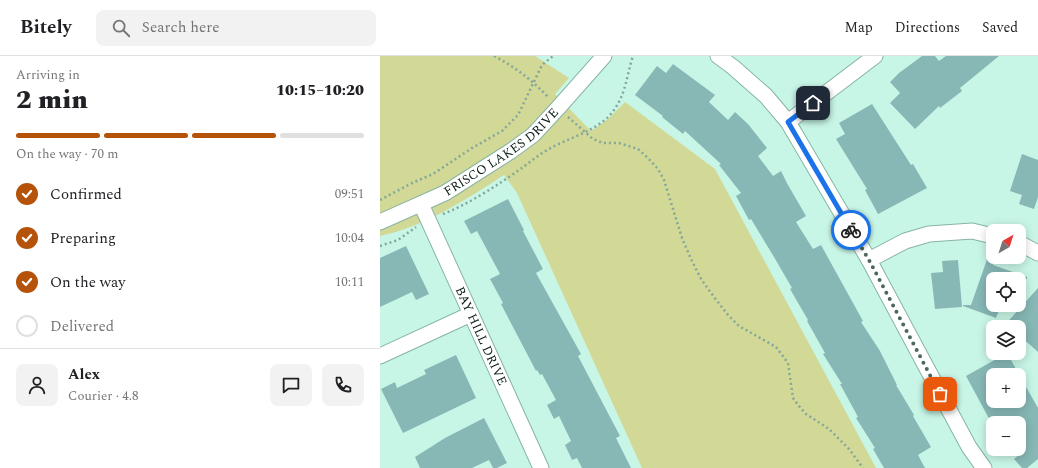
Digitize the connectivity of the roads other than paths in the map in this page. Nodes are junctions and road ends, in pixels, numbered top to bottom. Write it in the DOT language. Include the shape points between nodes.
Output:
graph roads {
  1 [pos="604,56"];
  2 [pos="718,56"];
  3 [pos="875,56"];
  4 [pos="788,122"];
  5 [pos="421,204"];
  6 [pos="380,222"];
  7 [pos="986,234"];
  8 [pos="1026,247"];
  9 [pos="1038,253"];
  10 [pos="869,260"];
  11 [pos="471,314"];
  12 [pos="380,356"];
  13 [pos="541,468"];
  14 [pos="984,468"];
  1 -- 5 [label="street, FRISCO LAKES DRIVE" via="533,135 511,152 445,193"];
  2 -- 4 [label="street" via="766,96"];
  3 -- 4 [label="street"];
  4 -- 10 [label="street"];
  5 -- 6 [label="street, FRISCO LAKES DRIVE"];
  5 -- 11 [label="street, BAY HILL DRIVE"];
  7 -- 10 [label="street" via="972,231 929,234 905,241"];
  8 -- 9 [label="street"];
  10 -- 14 [label="street" via="969,447"];
  11 -- 12 [label="street"];
  11 -- 13 [label="street, BAY HILL DRIVE"];
}
